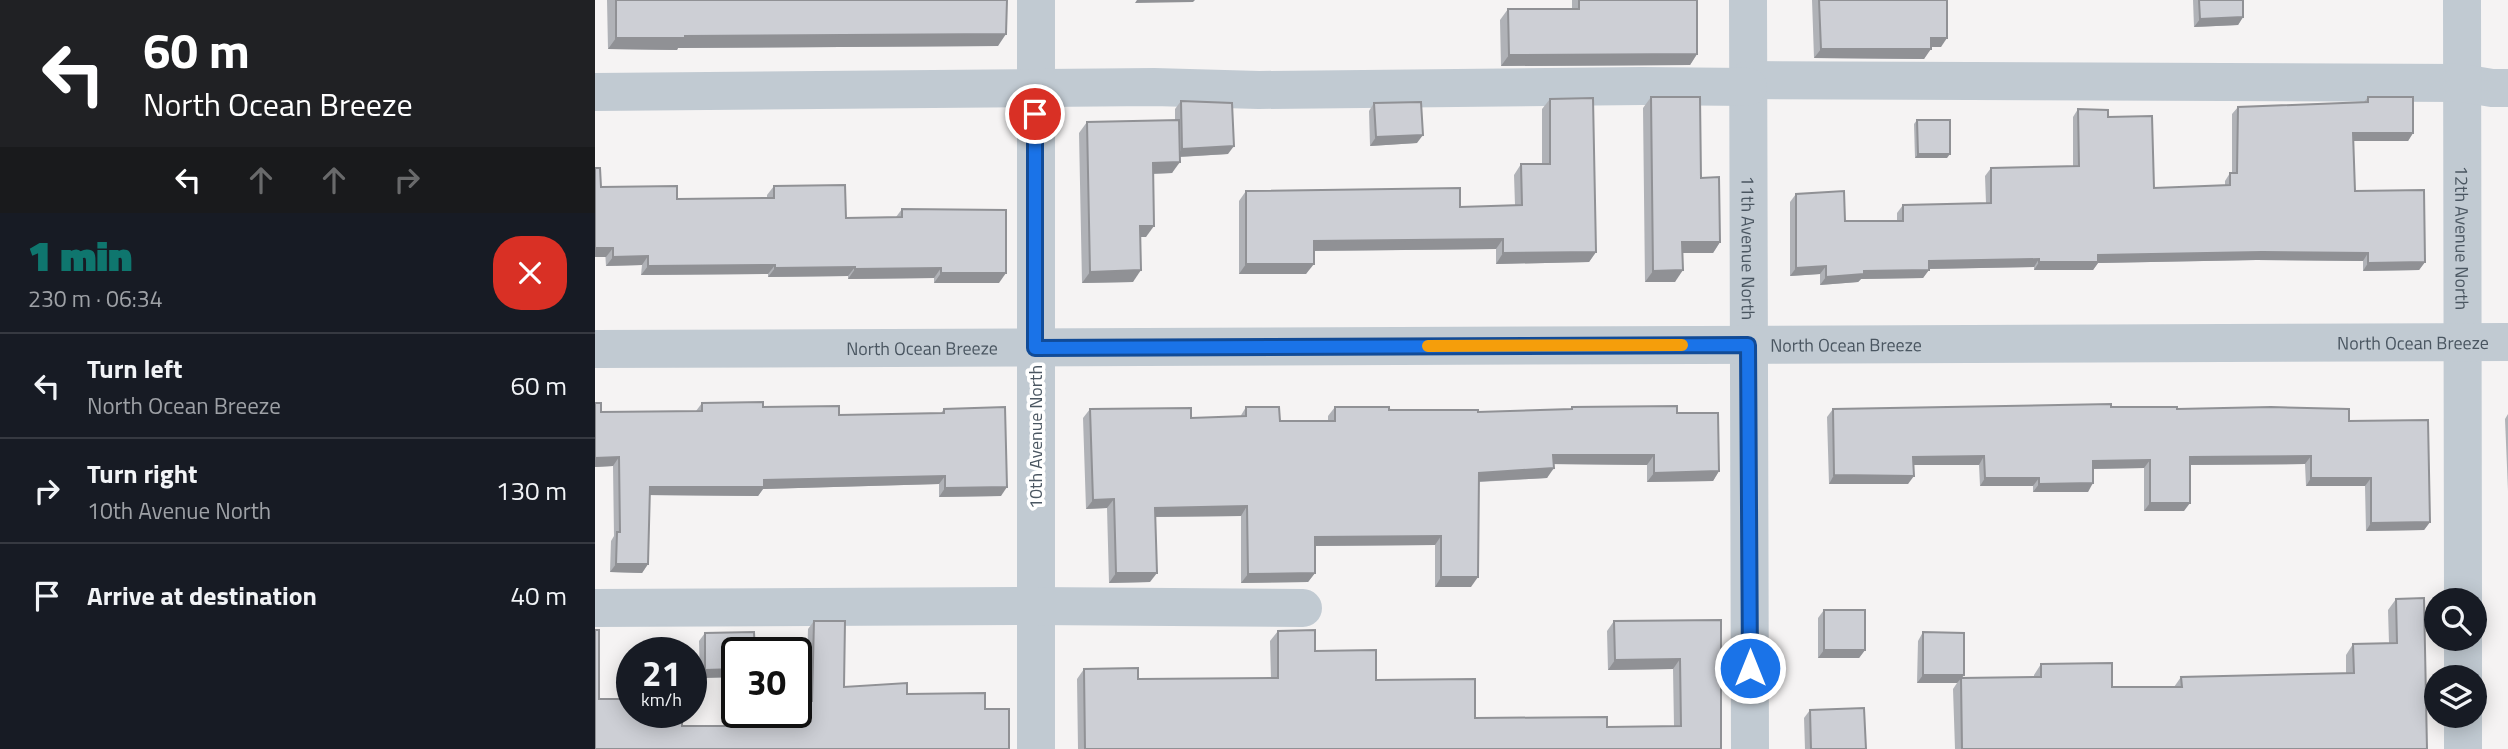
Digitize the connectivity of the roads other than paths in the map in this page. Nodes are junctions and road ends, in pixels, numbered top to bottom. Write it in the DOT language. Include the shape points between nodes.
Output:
graph roads {
  1 [pos="1035,0"];
  2 [pos="1748,0"];
  3 [pos="2462,0"];
  4 [pos="2462,83"];
  5 [pos="1748,84"];
  6 [pos="1035,88"];
  7 [pos="2508,88"];
  8 [pos="595,92"];
  9 [pos="2462,342"];
  10 [pos="2508,342"];
  11 [pos="1748,345"];
  12 [pos="1035,348"];
  13 [pos="595,349"];
  14 [pos="2463,588"];
  15 [pos="1036,606"];
  16 [pos="595,608"];
  17 [pos="1303,608"];
  18 [pos="2463,728"];
  19 [pos="1036,749"];
  20 [pos="1750,749"];
  21 [pos="2463,749"];
  1 -- 6 [label="street, 10th Avenue North"];
  2 -- 5 [label="street, 11th Avenue North"];
  3 -- 4 [label="street, 12th Avenue North"];
  4 -- 5 [label="street"];
  4 -- 7 [label="street"];
  4 -- 9 [label="street, 12th Avenue North"];
  5 -- 6 [label="street"];
  5 -- 11 [label="street, 11th Avenue North"];
  6 -- 8 [label="street"];
  6 -- 12 [label="street, 10th Avenue North"];
  9 -- 10 [label="street, North Ocean Breeze"];
  9 -- 11 [label="street, North Ocean Breeze"];
  9 -- 14 [label="street, 12th Avenue North"];
  11 -- 12 [label="street, North Ocean Breeze"];
  11 -- 20 [label="street, 11th Avenue North"];
  12 -- 13 [label="street, North Ocean Breeze"];
  12 -- 15 [label="street, 10th Avenue North"];
  15 -- 16 [label="street"];
  15 -- 17 [label="street"];
  15 -- 19 [label="street, 10th Avenue North"];
  18 -- 21 [label="street"];
}
